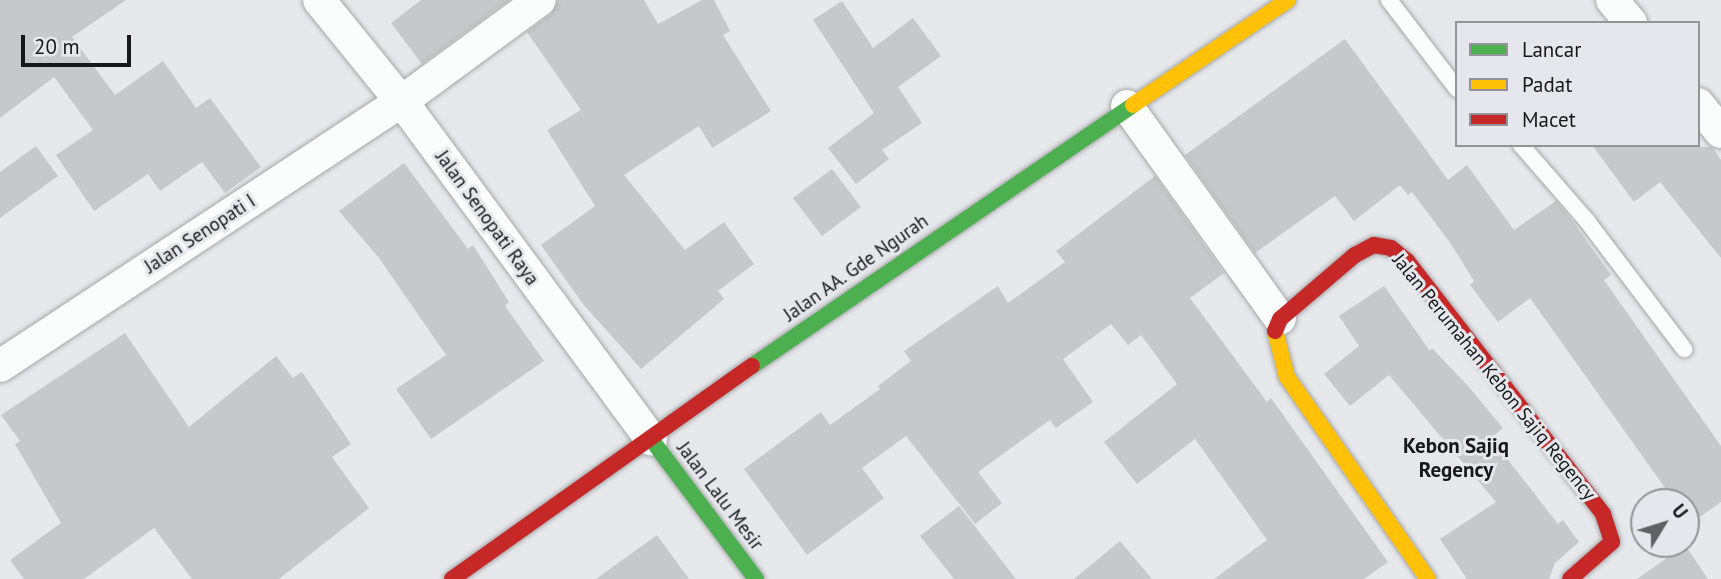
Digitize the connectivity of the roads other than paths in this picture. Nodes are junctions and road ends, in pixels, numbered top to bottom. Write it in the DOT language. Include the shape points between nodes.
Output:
graph roads {
  1 [pos="319,0"];
  2 [pos="540,0"];
  3 [pos="1288,0"];
  4 [pos="1389,0"];
  5 [pos="1612,0"];
  6 [pos="1629,21"];
  7 [pos="1455,86"];
  8 [pos="401,102"];
  9 [pos="1127,106"];
  10 [pos="1700,106"];
  11 [pos="1721,132"];
  12 [pos="1523,147"];
  13 [pos="1280,319"];
  14 [pos="1684,349"];
  15 [pos="0,366"];
  16 [pos="651,439"];
  17 [pos="452,579"];
  18 [pos="756,579"];
  19 [pos="1428,579"];
  20 [pos="1570,579"];
  1 -- 8 [label="street, Jalan Senopati Raya"];
  2 -- 8 [label="street, Jalan Senopati I"];
  3 -- 9 [label="street, Jalan AA. Gde Ngurah"];
  4 -- 7 [label="lane"];
  5 -- 6 [label="street"];
  8 -- 15 [label="street, Jalan Senopati I"];
  8 -- 16 [label="street, Jalan Senopati Raya"];
  9 -- 13 [label="street"];
  9 -- 16 [label="street, Jalan AA. Gde Ngurah"];
  10 -- 11 [label="street"];
  12 -- 14 [label="lane" via="1587,221"];
  13 -- 19 [label="street" via="1275,331 1287,377"];
  13 -- 20 [label="street, Jalan Perumahan Kebon Sajiq Regency" via="1355,255 1374,246 1401,254 1603,514 1612,542 1604,554"];
  16 -- 17 [label="street, Jalan AA. Gde Ngurah"];
  16 -- 18 [label="street, Jalan Lalu Mesir"];
}
